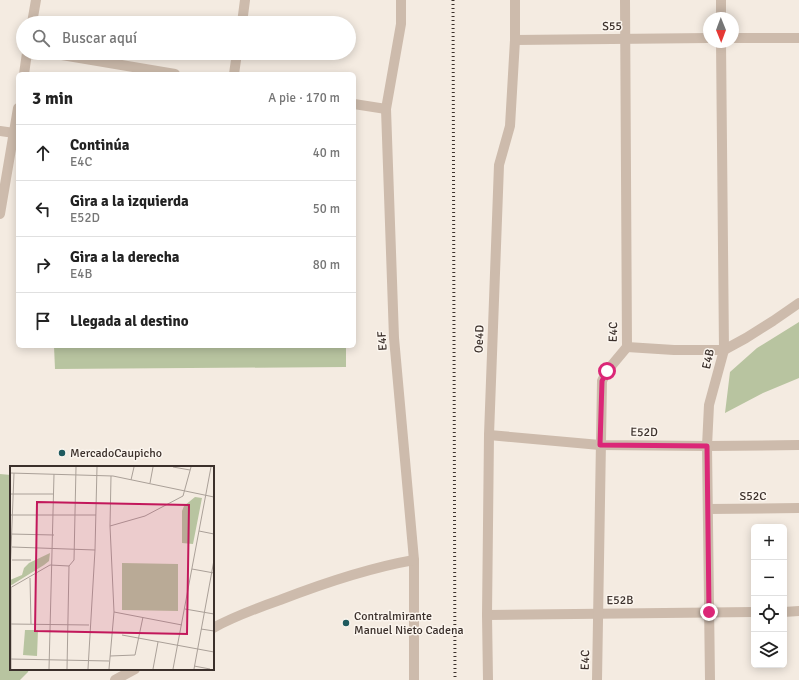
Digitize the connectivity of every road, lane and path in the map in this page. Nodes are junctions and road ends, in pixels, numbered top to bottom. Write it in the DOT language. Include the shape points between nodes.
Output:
graph roads {
  1 [pos="36,0"];
  2 [pos="245,0"];
  3 [pos="401,0"];
  4 [pos="515,0"];
  5 [pos="625,0"];
  6 [pos="721,0"];
  7 [pos="721,12"];
  8 [pos="33,16"];
  9 [pos="243,16"];
  10 [pos="625,38"];
  11 [pos="703,38"];
  12 [pos="739,38"];
  13 [pos="799,38"];
  14 [pos="515,40"];
  15 [pos="721,48"];
  16 [pos="26,60"];
  17 [pos="92,60"];
  18 [pos="236,60"];
  19 [pos="24,72"];
  20 [pos="163,72"];
  21 [pos="234,72"];
  22 [pos="356,104"];
  23 [pos="386,109"];
  24 [pos="16,121"];
  25 [pos="0,131"];
  26 [pos="14,134"];
  27 [pos="0,214"];
  28 [pos="799,303"];
  29 [pos="626,348"];
  30 [pos="724,350"];
  31 [pos="489,435"];
  32 [pos="600,445"];
  33 [pos="799,445"];
  34 [pos="707,446"];
  35 [pos="799,508"];
  36 [pos="708,509"];
  37 [pos="414,560"];
  38 [pos="799,611"];
  39 [pos="709,612"];
  40 [pos="751,612"];
  41 [pos="787,612"];
  42 [pos="598,614"];
  43 [pos="487,615"];
  44 [pos="214,627"];
  45 [pos="133,670"];
  46 [pos="115,680"];
  47 [pos="414,680"];
  48 [pos="488,680"];
  49 [pos="597,680"];
  50 [pos="710,680"];
  1 -- 8 [label="street"];
  2 -- 9 [label="street"];
  3 -- 23 [label="street, E4F" via="401,24"];
  4 -- 14 [label="street, Oe4D"];
  5 -- 10 [label="street, E4C"];
  6 -- 7 [label="street"];
  10 -- 11 [label="street, S55"];
  10 -- 14 [label="street, S55"];
  10 -- 29 [label="street, E4C"];
  12 -- 13 [label="street"];
  14 -- 31 [label="street, Oe4D" via="510,126 499,165"];
  15 -- 30 [label="street, E4B"];
  16 -- 19 [label="street"];
  17 -- 20 [label="street"];
  18 -- 21 [label="street"];
  22 -- 23 [label="street"];
  23 -- 37 [label="street, E4F" via="394,338"];
  24 -- 26 [label="street"];
  25 -- 26 [label="street"];
  26 -- 27 [label="street"];
  28 -- 30 [label="street" via="773,322"];
  29 -- 30 [label="street"];
  29 -- 32 [label="street, E4C" via="602,381"];
  30 -- 34 [label="street, E4B" via="709,405"];
  31 -- 32 [label="street, E52D"];
  31 -- 43 [label="street, Oe4D"];
  32 -- 34 [label="street, E52D"];
  32 -- 42 [label="street, E4C"];
  33 -- 34 [label="street, E52D"];
  34 -- 36 [label="street, E4B"];
  35 -- 36 [label="street, S52C"];
  36 -- 39 [label="street, E4B"];
  37 -- 44 [label="street" via="366,570 231,618"];
  37 -- 47 [label="street, E4F"];
  38 -- 41 [label="street"];
  39 -- 40 [label="street, E52B"];
  39 -- 42 [label="street, E52B"];
  39 -- 50 [label="street, E4B"];
  42 -- 43 [label="street, E52B"];
  42 -- 49 [label="street, E4C"];
  43 -- 48 [label="street, Oe4D"];
  45 -- 46 [label="street"];
}
